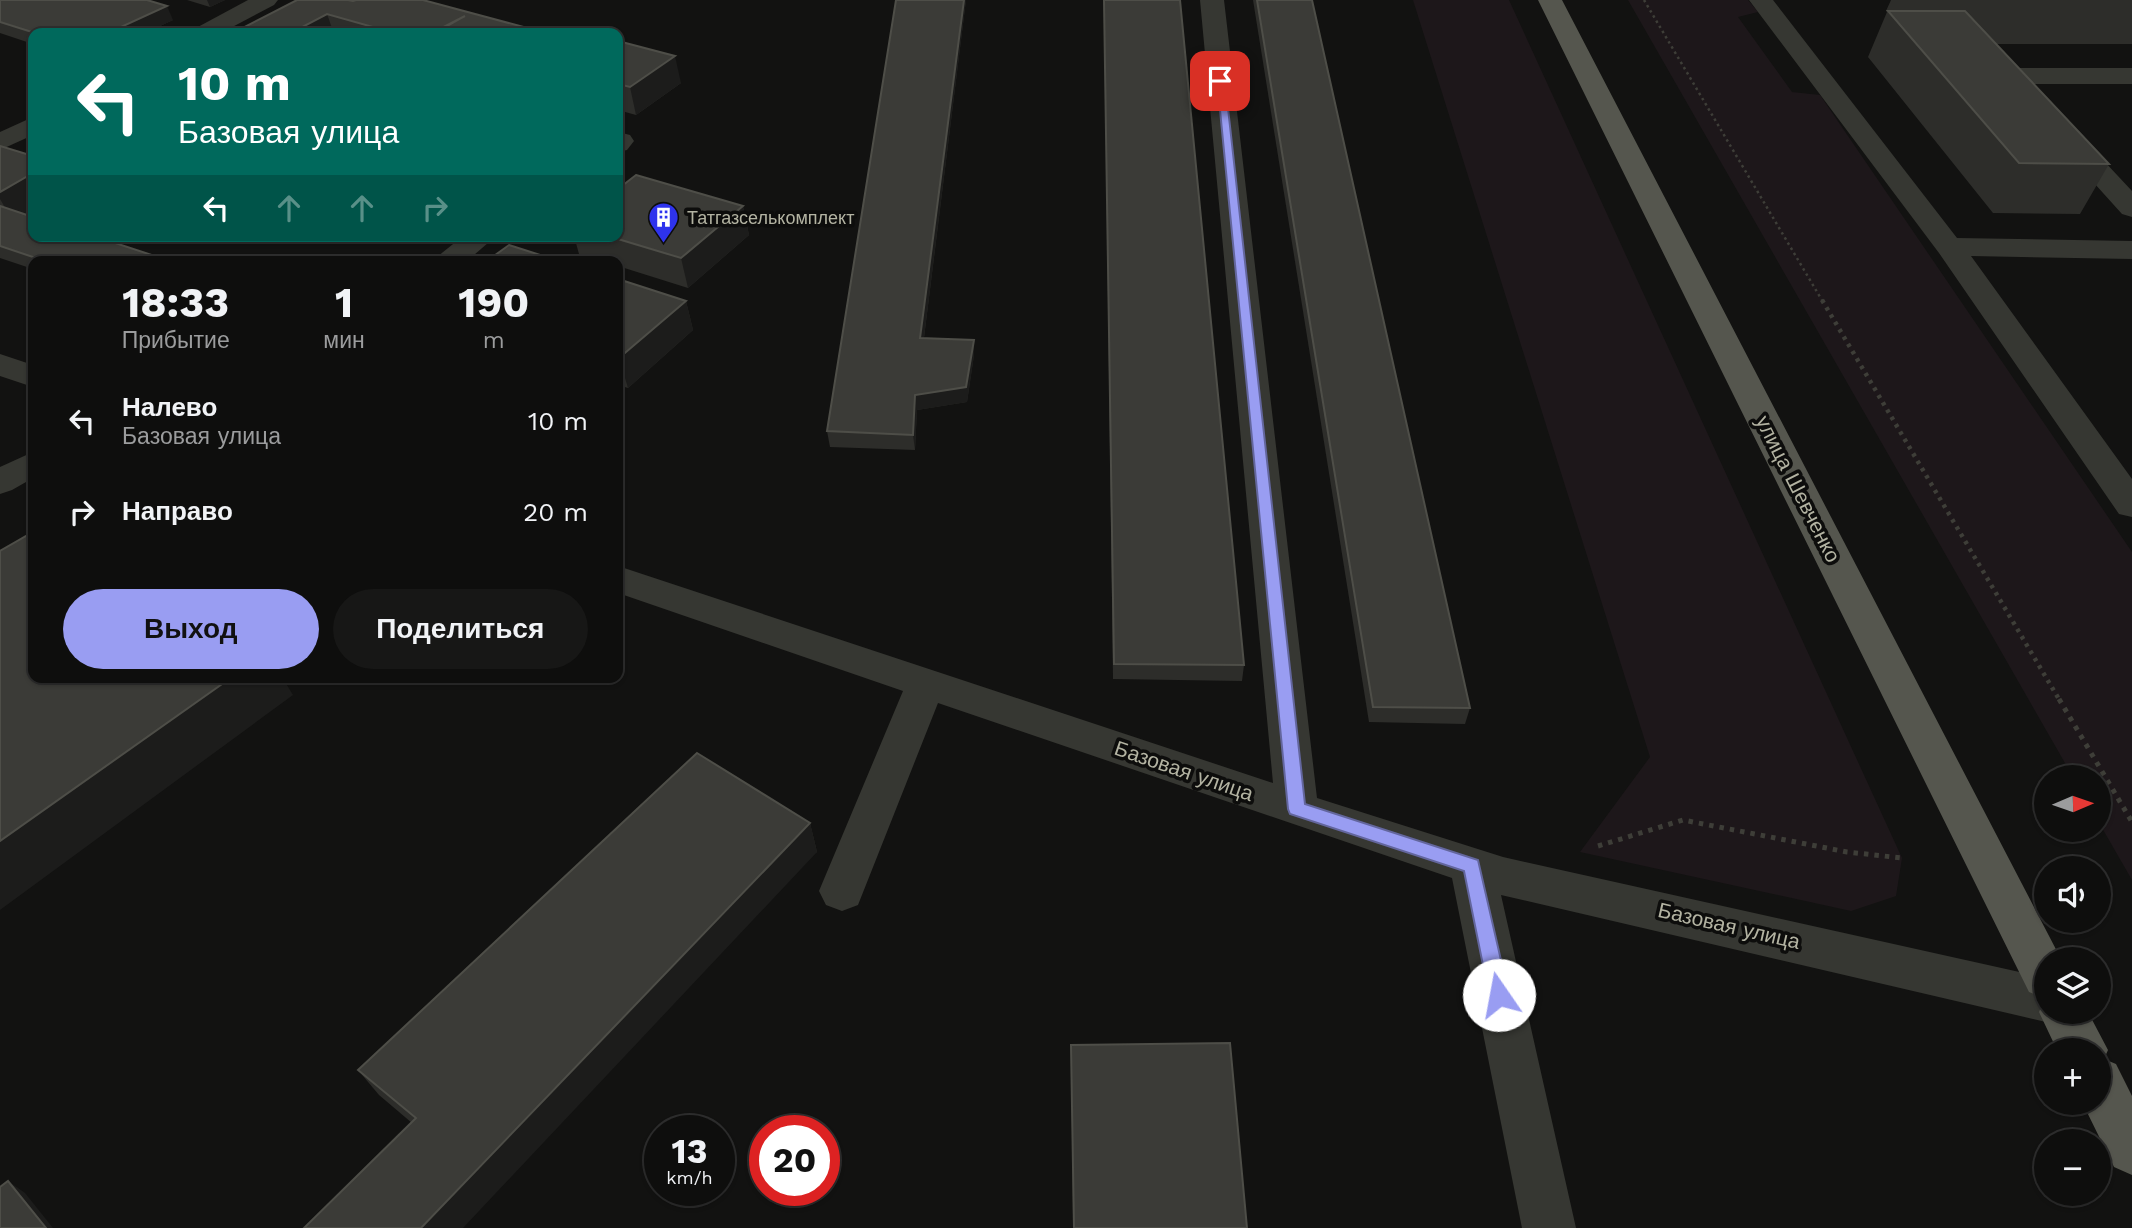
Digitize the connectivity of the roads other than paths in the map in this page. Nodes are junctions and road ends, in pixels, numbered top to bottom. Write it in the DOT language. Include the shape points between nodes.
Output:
graph roads {
  1 [pos="266,0"];
  2 [pos="1212,0"];
  3 [pos="1550,0"];
  4 [pos="1761,0"];
  5 [pos="213,28"];
  6 [pos="2132,76"];
  7 [pos="28,128"];
  8 [pos="3,140"];
  9 [pos="28,147"];
  10 [pos="2132,208"];
  11 [pos="474,242"];
  12 [pos="1949,247"];
  13 [pos="2132,250"];
  14 [pos="454,256"];
  15 [pos="0,364"];
  16 [pos="28,375"];
  17 [pos="28,466"];
  18 [pos="0,482"];
  19 [pos="2132,505"];
  20 [pos="623,581"];
  21 [pos="926,684"];
  22 [pos="1297,809"];
  23 [pos="1472,866"];
  24 [pos="842,891"];
  25 [pos="2034,953"];
  26 [pos="2034,997"];
  27 [pos="2111,1107"];
  28 [pos="2132,1149"];
  29 [pos="1549,1228"];
  1 -- 5 [label="street"];
  2 -- 22 [label="street"];
  3 -- 25 [label="main road, улица Шевченко"];
  4 -- 12 [label="street"];
  6 -- 10 [label="street" via="2011,76"];
  7 -- 8 [label="street"];
  8 -- 9 [label="street"];
  11 -- 14 [label="street"];
  12 -- 13 [label="street"];
  12 -- 19 [label="street"];
  15 -- 16 [label="street"];
  17 -- 18 [label="street"];
  20 -- 21 [label="street, Базовая улица"];
  21 -- 22 [label="street, Базовая улица"];
  21 -- 24 [label="street"];
  22 -- 23 [label="street, Базовая улица"];
  23 -- 26 [label="street, Базовая улица"];
  23 -- 29 [label="street"];
  27 -- 28 [label="main road"];
}
